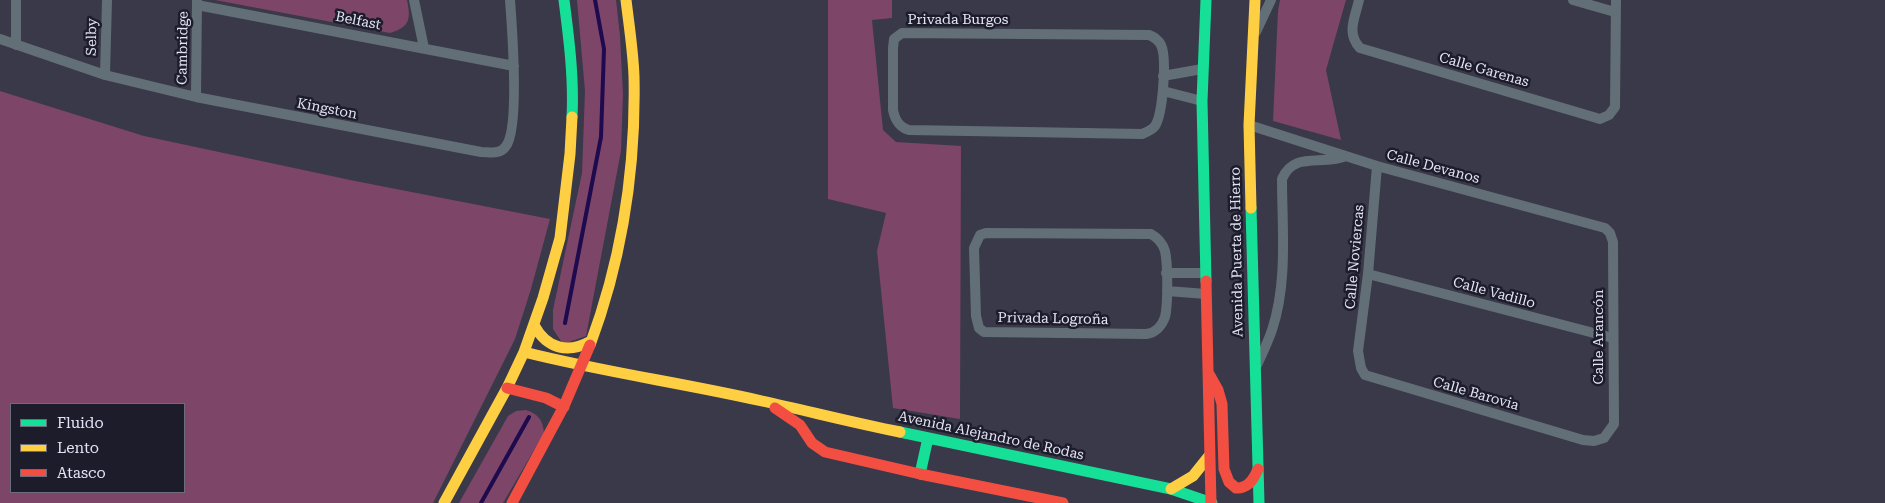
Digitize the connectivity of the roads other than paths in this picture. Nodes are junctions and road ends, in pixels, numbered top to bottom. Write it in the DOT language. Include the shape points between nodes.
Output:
graph roads {
  1 [pos="16,0"];
  2 [pos="107,0"];
  3 [pos="414,0"];
  4 [pos="510,0"];
  5 [pos="564,0"];
  6 [pos="626,0"];
  7 [pos="1206,0"];
  8 [pos="1255,0"];
  9 [pos="1270,0"];
  10 [pos="1359,0"];
  11 [pos="1574,0"];
  12 [pos="1616,0"];
  13 [pos="197,2"];
  14 [pos="1615,12"];
  15 [pos="1254,35"];
  16 [pos="0,39"];
  17 [pos="16,45"];
  18 [pos="424,48"];
  19 [pos="514,66"];
  20 [pos="1202,69"];
  21 [pos="106,75"];
  22 [pos="1163,76"];
  23 [pos="1163,91"];
  24 [pos="196,97"];
  25 [pos="1202,100"];
  26 [pos="1249,125"];
  27 [pos="1346,156"];
  28 [pos="1376,166"];
  29 [pos="1610,233"];
  30 [pos="1166,273"];
  31 [pos="1205,273"];
  32 [pos="1368,274"];
  33 [pos="1167,291"];
  34 [pos="1206,294"];
  35 [pos="534,325"];
  36 [pos="1613,338"];
  37 [pos="591,340"];
  38 [pos="1358,351"];
  39 [pos="524,352"];
  40 [pos="582,365"];
  41 [pos="1254,371"];
  42 [pos="1208,373"];
  43 [pos="507,388"];
  44 [pos="763,401"];
  45 [pos="564,407"];
  46 [pos="826,417"];
  47 [pos="928,438"];
  48 [pos="1604,438"];
  49 [pos="810,439"];
  50 [pos="1209,456"];
  51 [pos="1258,469"];
  52 [pos="920,474"];
  53 [pos="1171,489"];
  54 [pos="444,503"];
  55 [pos="512,503"];
  56 [pos="1063,503"];
  57 [pos="1211,503"];
  58 [pos="1259,503"];
  1 -- 17 [label="street"];
  2 -- 21 [label="street, Selby"];
  3 -- 18 [label="street"];
  4 -- 19 [label="street, Kingston"];
  5 -- 35 [label="street" via="573,100 570,154 560,238"];
  6 -- 37 [label="street" via="634,76 627,195 607,291"];
  7 -- 20 [label="street"];
  8 -- 15 [label="street, Avenida Puerta de Hierro"];
  9 -- 15 [label="street"];
  10 -- 14 [label="street, Calle Garenas" via="1351,34 1360,48 1600,119 1615,107"];
  11 -- 14 [label="street"];
  12 -- 14 [label="street"];
  13 -- 18 [label="street, Belfast"];
  13 -- 24 [label="street, Cambridge"];
  15 -- 26 [label="street, Avenida Puerta de Hierro"];
  16 -- 17 [label="street, Kingston"];
  17 -- 21 [label="street, Kingston"];
  18 -- 19 [label="street, Belfast"];
  19 -- 24 [label="street, Kingston" via="509,141 497,153"];
  20 -- 22 [label="street"];
  20 -- 25 [label="street"];
  21 -- 24 [label="street, Kingston"];
  22 -- 23 [label="street, Privada Burgos"];
  22 -- 23 [label="street, Privada Burgos" via="1163,50 1160,42 1149,35 902,33 894,39 894,117 909,130 1142,134 1156,125"];
  23 -- 25 [label="street"];
  25 -- 31 [label="street"];
  26 -- 27 [label="street, Calle Devanos"];
  26 -- 41 [label="street, Avenida Puerta de Hierro"];
  27 -- 28 [label="street, Calle Devanos"];
  27 -- 41 [label="street" via="1295,163 1282,179 1282,277 1278,305 1272,329"];
  28 -- 29 [label="street, Calle Devanos" via="1605,228"];
  28 -- 32 [label="street, Calle Noviercas"];
  29 -- 36 [label="street, Calle Arancón" via="1613,242"];
  30 -- 31 [label="street"];
  30 -- 33 [label="street, Privada Logroña"];
  30 -- 33 [label="street, Privada Logroña" via="1165,252 1160,241 1151,234 986,232 980,235 974,248 976,316 979,328 984,332 1152,333 1165,318"];
  31 -- 34 [label="street"];
  32 -- 36 [label="street, Calle Vadillo"];
  32 -- 38 [label="street, Calle Noviercas"];
  33 -- 34 [label="street"];
  34 -- 42 [label="street"];
  35 -- 37 [label="street" via="539,336 550,344 579,348"];
  35 -- 39 [label="street"];
  36 -- 48 [label="street, Calle Arancón" via="1614,424"];
  37 -- 40 [label="street"];
  38 -- 48 [label="street, Calle Barovia" via="1361,368 1372,378 1583,440"];
  39 -- 40 [label="street, Avenida Alejandro de Rodas"];
  39 -- 43 [label="street"];
  40 -- 44 [label="street, Avenida Alejandro de Rodas"];
  40 -- 45 [label="street"];
  41 -- 51 [label="street, Avenida Puerta de Hierro"];
  42 -- 50 [label="street"];
  42 -- 51 [label="street" via="1222,404 1226,480 1231,486 1241,488 1250,483"];
  43 -- 45 [label="street" via="546,398"];
  43 -- 54 [label="street"];
  44 -- 46 [label="street, Avenida Alejandro de Rodas"];
  44 -- 49 [label="street, Avenida Alejandro de Rodas" via="800,425"];
  45 -- 55 [label="street"];
  46 -- 47 [label="street, Avenida Alejandro de Rodas"];
  46 -- 49 [label="street" via="814,425"];
  47 -- 52 [label="street"];
  47 -- 53 [label="street, Avenida Alejandro de Rodas"];
  49 -- 52 [label="street, Avenida Alejandro de Rodas" via="825,452"];
  50 -- 53 [label="street" via="1200,471"];
  50 -- 57 [label="street"];
  51 -- 58 [label="street, Avenida Puerta de Hierro"];
  52 -- 56 [label="street, Avenida Alejandro de Rodas"];
  53 -- 57 [label="street, Avenida Alejandro de Rodas"];
}
